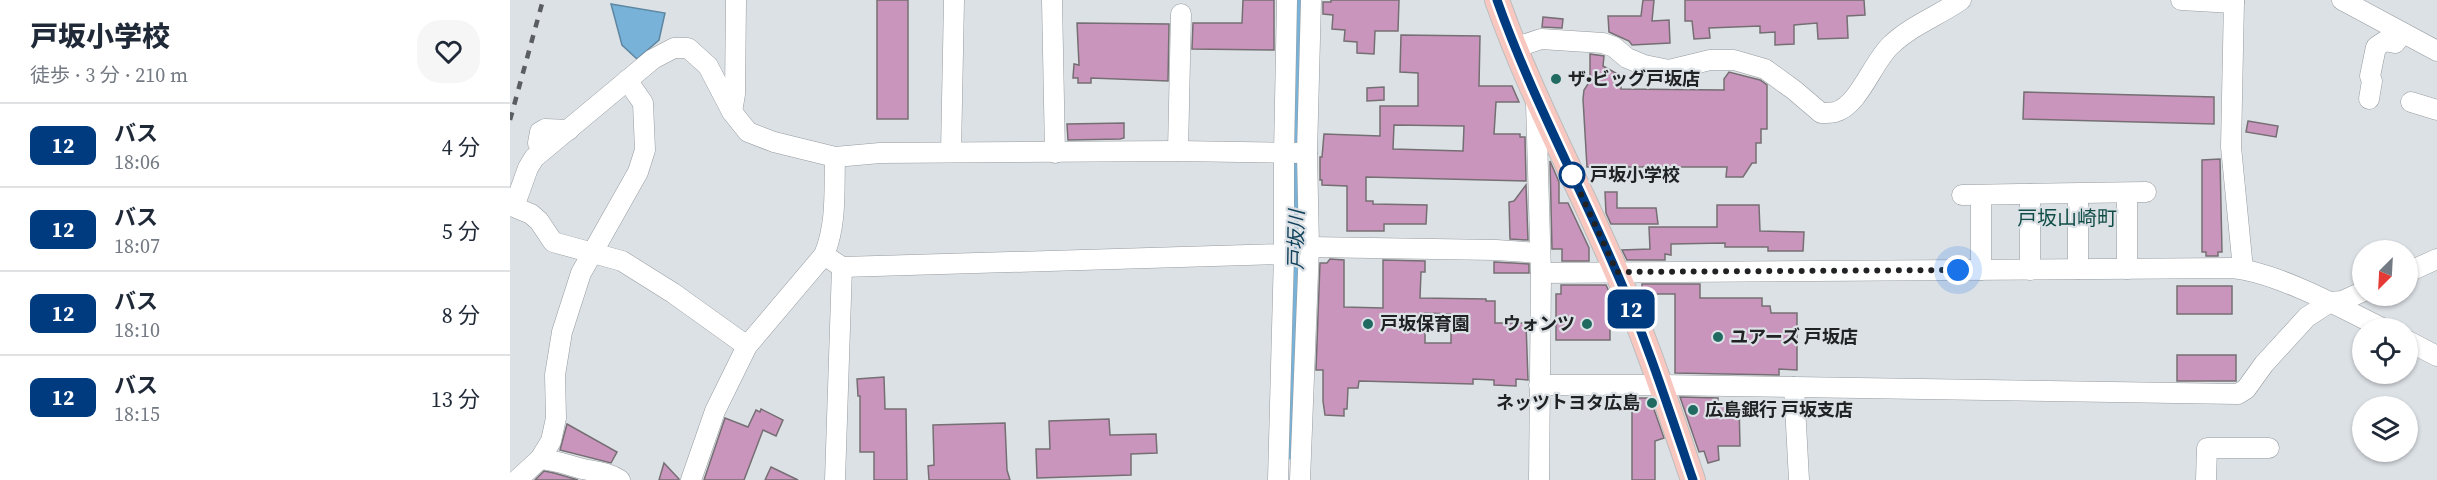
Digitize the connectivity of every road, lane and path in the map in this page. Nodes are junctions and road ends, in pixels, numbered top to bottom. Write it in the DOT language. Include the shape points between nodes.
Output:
graph roads {
  1 [pos="736,0"];
  2 [pos="954,0"];
  3 [pos="1052,0"];
  4 [pos="1287,0"];
  5 [pos="1311,0"];
  6 [pos="1497,0"];
  7 [pos="1961,0"];
  8 [pos="2181,0"];
  9 [pos="2342,0"];
  10 [pos="2234,2"];
  11 [pos="1180,14"];
  12 [pos="2403,33"];
  13 [pos="1514,48"];
  14 [pos="2437,51"];
  15 [pos="627,80"];
  16 [pos="1536,99"];
  17 [pos="2369,99"];
  18 [pos="2411,102"];
  19 [pos="2437,110"];
  20 [pos="732,112"];
  21 [pos="1178,151"];
  22 [pos="951,153"];
  23 [pos="1055,153"];
  24 [pos="1284,153"];
  25 [pos="1307,153"];
  26 [pos="835,157"];
  27 [pos="2030,194"];
  28 [pos="2078,194"];
  29 [pos="1310,247"];
  30 [pos="592,253"];
  31 [pos="1284,254"];
  32 [pos="824,255"];
  33 [pos="2437,259"];
  34 [pos="1540,263"];
  35 [pos="842,267"];
  36 [pos="2418,268"];
  37 [pos="2078,269"];
  38 [pos="2127,269"];
  39 [pos="2243,269"];
  40 [pos="1981,270"];
  41 [pos="2030,270"];
  42 [pos="1617,272"];
  43 [pos="2352,297"];
  44 [pos="2330,302"];
  45 [pos="2362,318"];
  46 [pos="747,346"];
  47 [pos="2418,346"];
  48 [pos="2437,356"];
  49 [pos="1660,384"];
  50 [pos="1539,385"];
  51 [pos="1794,387"];
  52 [pos="2269,448"];
  53 [pos="540,459"];
  54 [pos="517,480"];
  55 [pos="620,480"];
  56 [pos="692,480"];
  57 [pos="835,480"];
  58 [pos="1278,480"];
  59 [pos="1300,480"];
  60 [pos="1539,480"];
  61 [pos="1693,480"];
  62 [pos="1799,480"];
  63 [pos="2206,480"];
  1 -- 20 [label="street"];
  2 -- 22 [label="street"];
  3 -- 23 [label="street"];
  4 -- 24 [label="street"];
  5 -- 25 [label="street"];
  6 -- 13 [label="main road"];
  7 -- 13 [label="street" via="1889,46 1852,99 1837,112 1821,113 1765,69 1734,60 1710,60 1669,70 1644,65 1603,43 1541,39"];
  8 -- 10 [label="street"];
  9 -- 12 [label="street"];
  10 -- 39 [label="street" via="2232,147"];
  11 -- 21 [label="street"];
  12 -- 14 [label="street"];
  12 -- 17 [label="street" via="2395,43 2385,41 2376,46"];
  13 -- 16 [label="main road"];
  15 -- 20 [label="street" via="653,59 674,48 688,48 708,66"];
  15 -- 30 [label="street" via="643,103 645,150 638,172"];
  15 -- 30 [label="street" via="543,149 528,168 514,207 531,214 554,242"];
  16 -- 34 [label="street"];
  16 -- 42 [label="main road"];
  18 -- 19 [label="street"];
  20 -- 26 [label="street" via="748,132"];
  21 -- 23 [label="street"];
  21 -- 24 [label="street"];
  22 -- 23 [label="street"];
  22 -- 26 [label="street"];
  24 -- 25 [label="street"];
  24 -- 31 [label="street"];
  25 -- 29 [label="street"];
  26 -- 32 [label="street" via="834,214"];
  27 -- 28 [label="street"];
  27 -- 40 [label="street" via="1972,195"];
  27 -- 41 [label="street"];
  28 -- 37 [label="street"];
  28 -- 38 [label="street" via="2136,193"];
  29 -- 34 [label="street" via="1496,250"];
  29 -- 59 [label="street"];
  30 -- 46 [label="street" via="622,261"];
  30 -- 53 [label="street" via="581,273 562,332 555,375 556,418 552,441"];
  31 -- 35 [label="street"];
  31 -- 58 [label="street"];
  32 -- 35 [label="street"];
  32 -- 46 [label="street"];
  33 -- 36 [label="street"];
  34 -- 42 [label="street"];
  34 -- 50 [label="street"];
  35 -- 57 [label="street"];
  37 -- 38 [label="street"];
  37 -- 41 [label="street"];
  38 -- 39 [label="street"];
  39 -- 44 [label="street"];
  40 -- 41 [label="street"];
  40 -- 42 [label="street"];
  42 -- 49 [label="main road"];
  43 -- 44 [label="street"];
  44 -- 45 [label="street"];
  44 -- 51 [label="street" via="2307,317 2238,394"];
  46 -- 56 [label="street" via="714,411"];
  47 -- 48 [label="street"];
  49 -- 50 [label="street"];
  49 -- 51 [label="street"];
  49 -- 61 [label="main road"];
  50 -- 60 [label="street"];
  51 -- 62 [label="street"];
  52 -- 63 [label="street" via="2207,448"];
  53 -- 54 [label="street"];
  53 -- 55 [label="street" via="595,470"];
}
